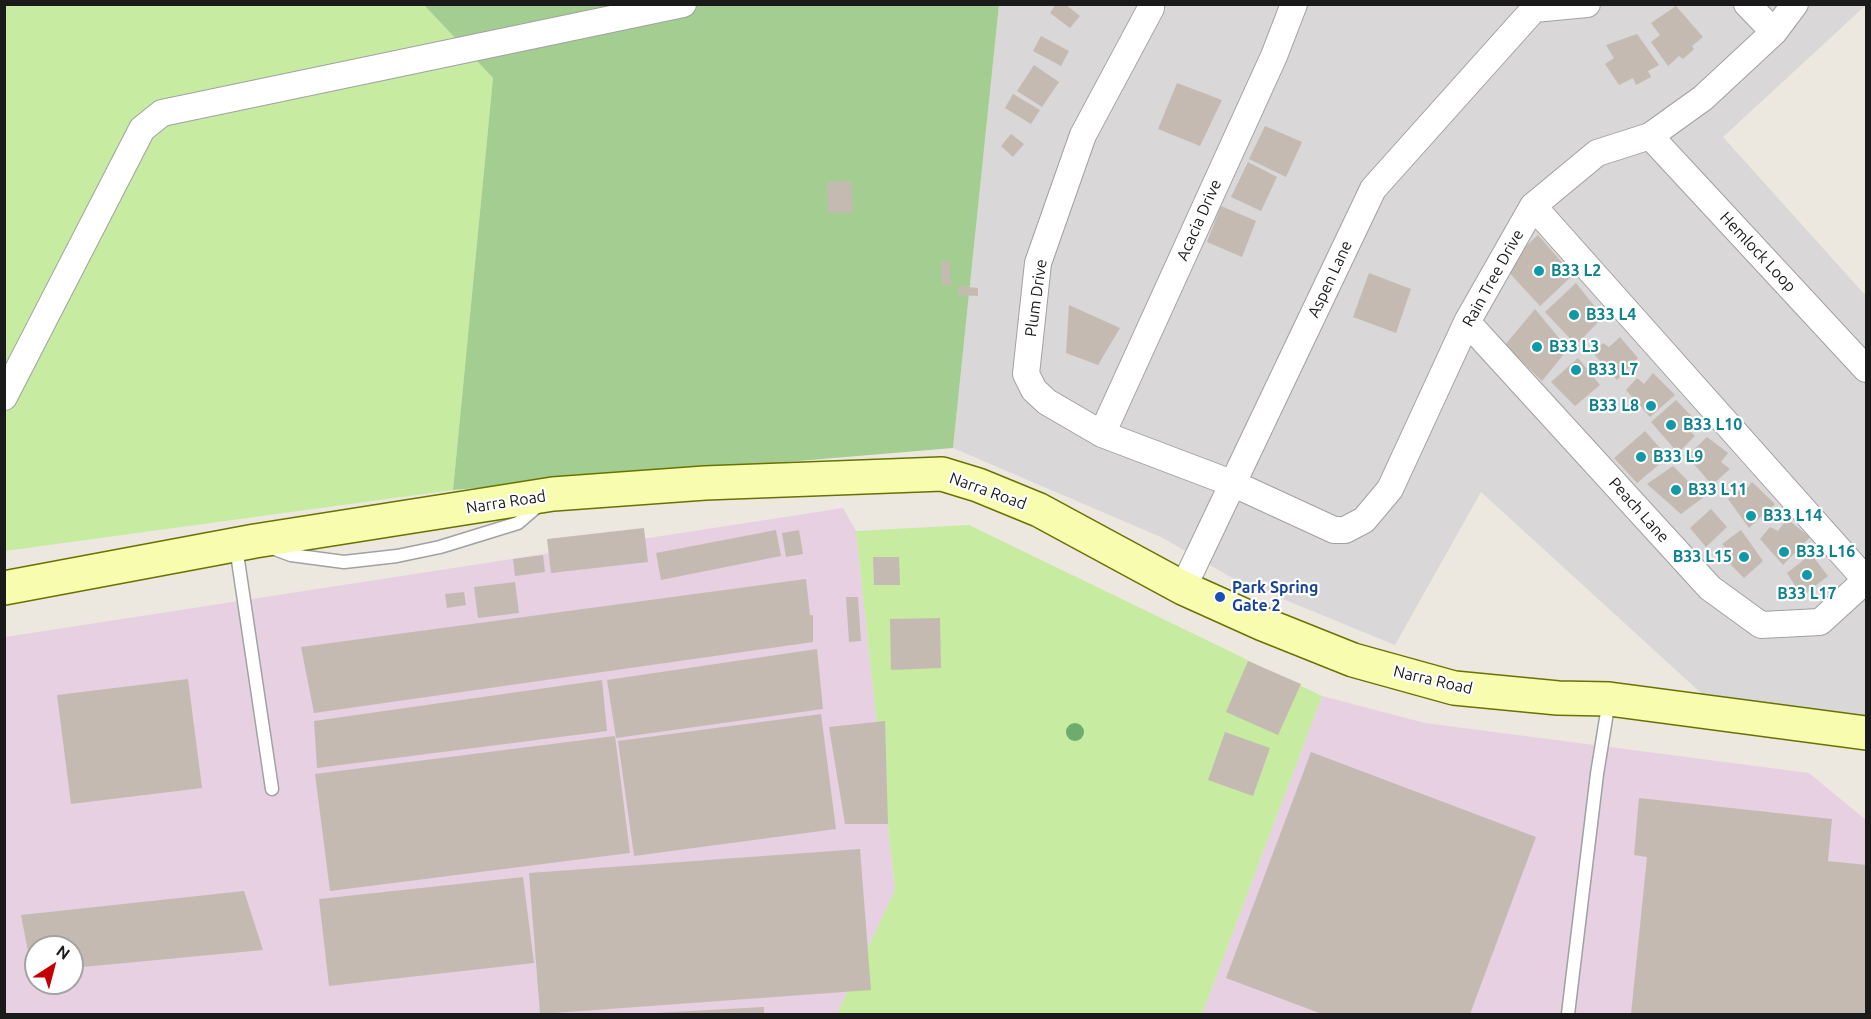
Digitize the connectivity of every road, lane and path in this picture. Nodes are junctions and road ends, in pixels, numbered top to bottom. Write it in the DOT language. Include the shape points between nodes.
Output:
graph roads {
  1 [pos="683,4"];
  2 [pos="1151,4"];
  3 [pos="1294,4"];
  4 [pos="1587,4"];
  5 [pos="1746,4"];
  6 [pos="1795,4"];
  7 [pos="1535,7"];
  8 [pos="1774,32"];
  9 [pos="1650,136"];
  10 [pos="1533,206"];
  11 [pos="1467,322"];
  12 [pos="1866,369"];
  13 [pos="4,397"];
  14 [pos="1102,434"];
  15 [pos="1234,484"];
  16 [pos="245,543"];
  17 [pos="1866,580"];
  18 [pos="6,582"];
  19 [pos="1183,588"];
  20 [pos="1609,699"];
  21 [pos="1866,733"];
  22 [pos="272,789"];
  23 [pos="1568,1014"];
  1 -- 13 [label="street" via="162,113 142,129"];
  2 -- 14 [label="street, Plum Drive" via="1083,135 1038,263 1026,374 1034,390 1047,402"];
  3 -- 14 [label="street, Acacia Drive"];
  4 -- 7 [label="street"];
  5 -- 8 [label="street"];
  6 -- 8 [label="street, Rain Tree Drive"];
  7 -- 15 [label="street, Aspen Lane" via="1373,189"];
  8 -- 9 [label="street, Rain Tree Drive" via="1703,98"];
  9 -- 10 [label="street, Rain Tree Drive" via="1597,153"];
  9 -- 12 [label="street, Hemlock Loop"];
  10 -- 11 [label="street, Rain Tree Drive"];
  10 -- 17 [label="street"];
  11 -- 15 [label="street, Rain Tree Drive" via="1390,489 1364,520 1345,530 1334,530"];
  11 -- 17 [label="street, Peach Lane" via="1710,588 1761,625 1820,622"];
  14 -- 15 [label="street, Plum Drive"];
  15 -- 19 [label="street, Aspen Lane"];
  16 -- 18 [label="street, Narra Road"];
  16 -- 19 [label="street, Narra Road" via="554,494 717,482 942,474 1039,510"];
  16 -- 22 [label="lane"];
  19 -- 20 [label="street, Narra Road" via="1353,660 1454,688"];
  20 -- 21 [label="street, Narra Road"];
  20 -- 23 [label="lane"];
}
